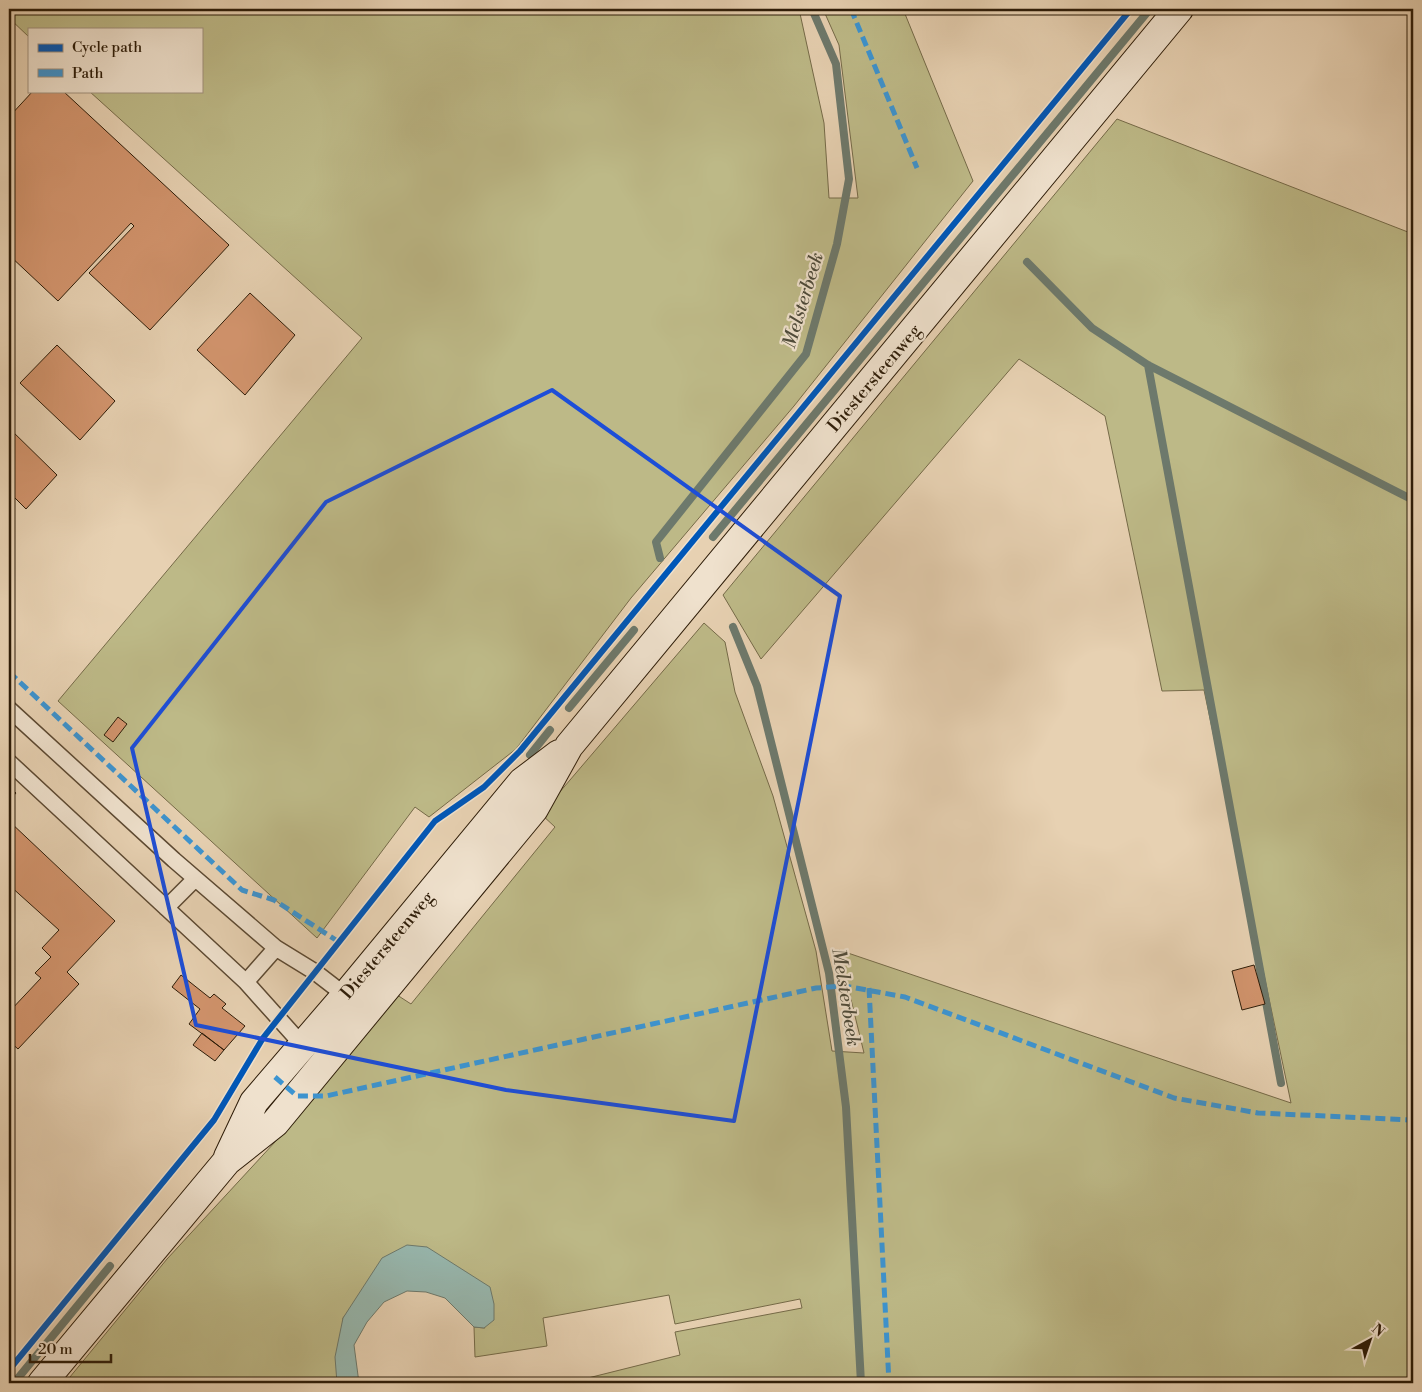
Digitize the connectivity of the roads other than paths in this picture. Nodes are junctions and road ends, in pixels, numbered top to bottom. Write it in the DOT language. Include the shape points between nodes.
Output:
graph roads {
  1 [pos="1179,9"];
  2 [pos="9,709"];
  3 [pos="9,762"];
  4 [pos="195,879"];
  5 [pos="166,908"];
  6 [pos="276,948"];
  7 [pos="246,982"];
  8 [pos="356,1004"];
  9 [pos="302,1046"];
  10 [pos="324,1062"];
  11 [pos="227,1160"];
  12 [pos="42,1383"];
  1 -- 8 [label="main road, Diestersteenweg" via="570,746 534,809"];
  2 -- 4 [label="lane"];
  3 -- 5 [label="lane"];
  4 -- 5 [label="lane"];
  4 -- 6 [label="lane"];
  5 -- 7 [label="lane"];
  6 -- 7 [label="lane"];
  6 -- 8 [label="lane" via="315,972"];
  7 -- 9 [label="lane"];
  8 -- 9 [label="main road, Diestersteenweg"];
  8 -- 10 [label="main road, Diestersteenweg"];
  9 -- 10 [label="lane"];
  9 -- 11 [label="main road, Diestersteenweg" via="254,1102"];
  10 -- 11 [label="main road, Diestersteenweg" via="275,1123"];
  11 -- 12 [label="main road, Diestersteenweg"];
}
